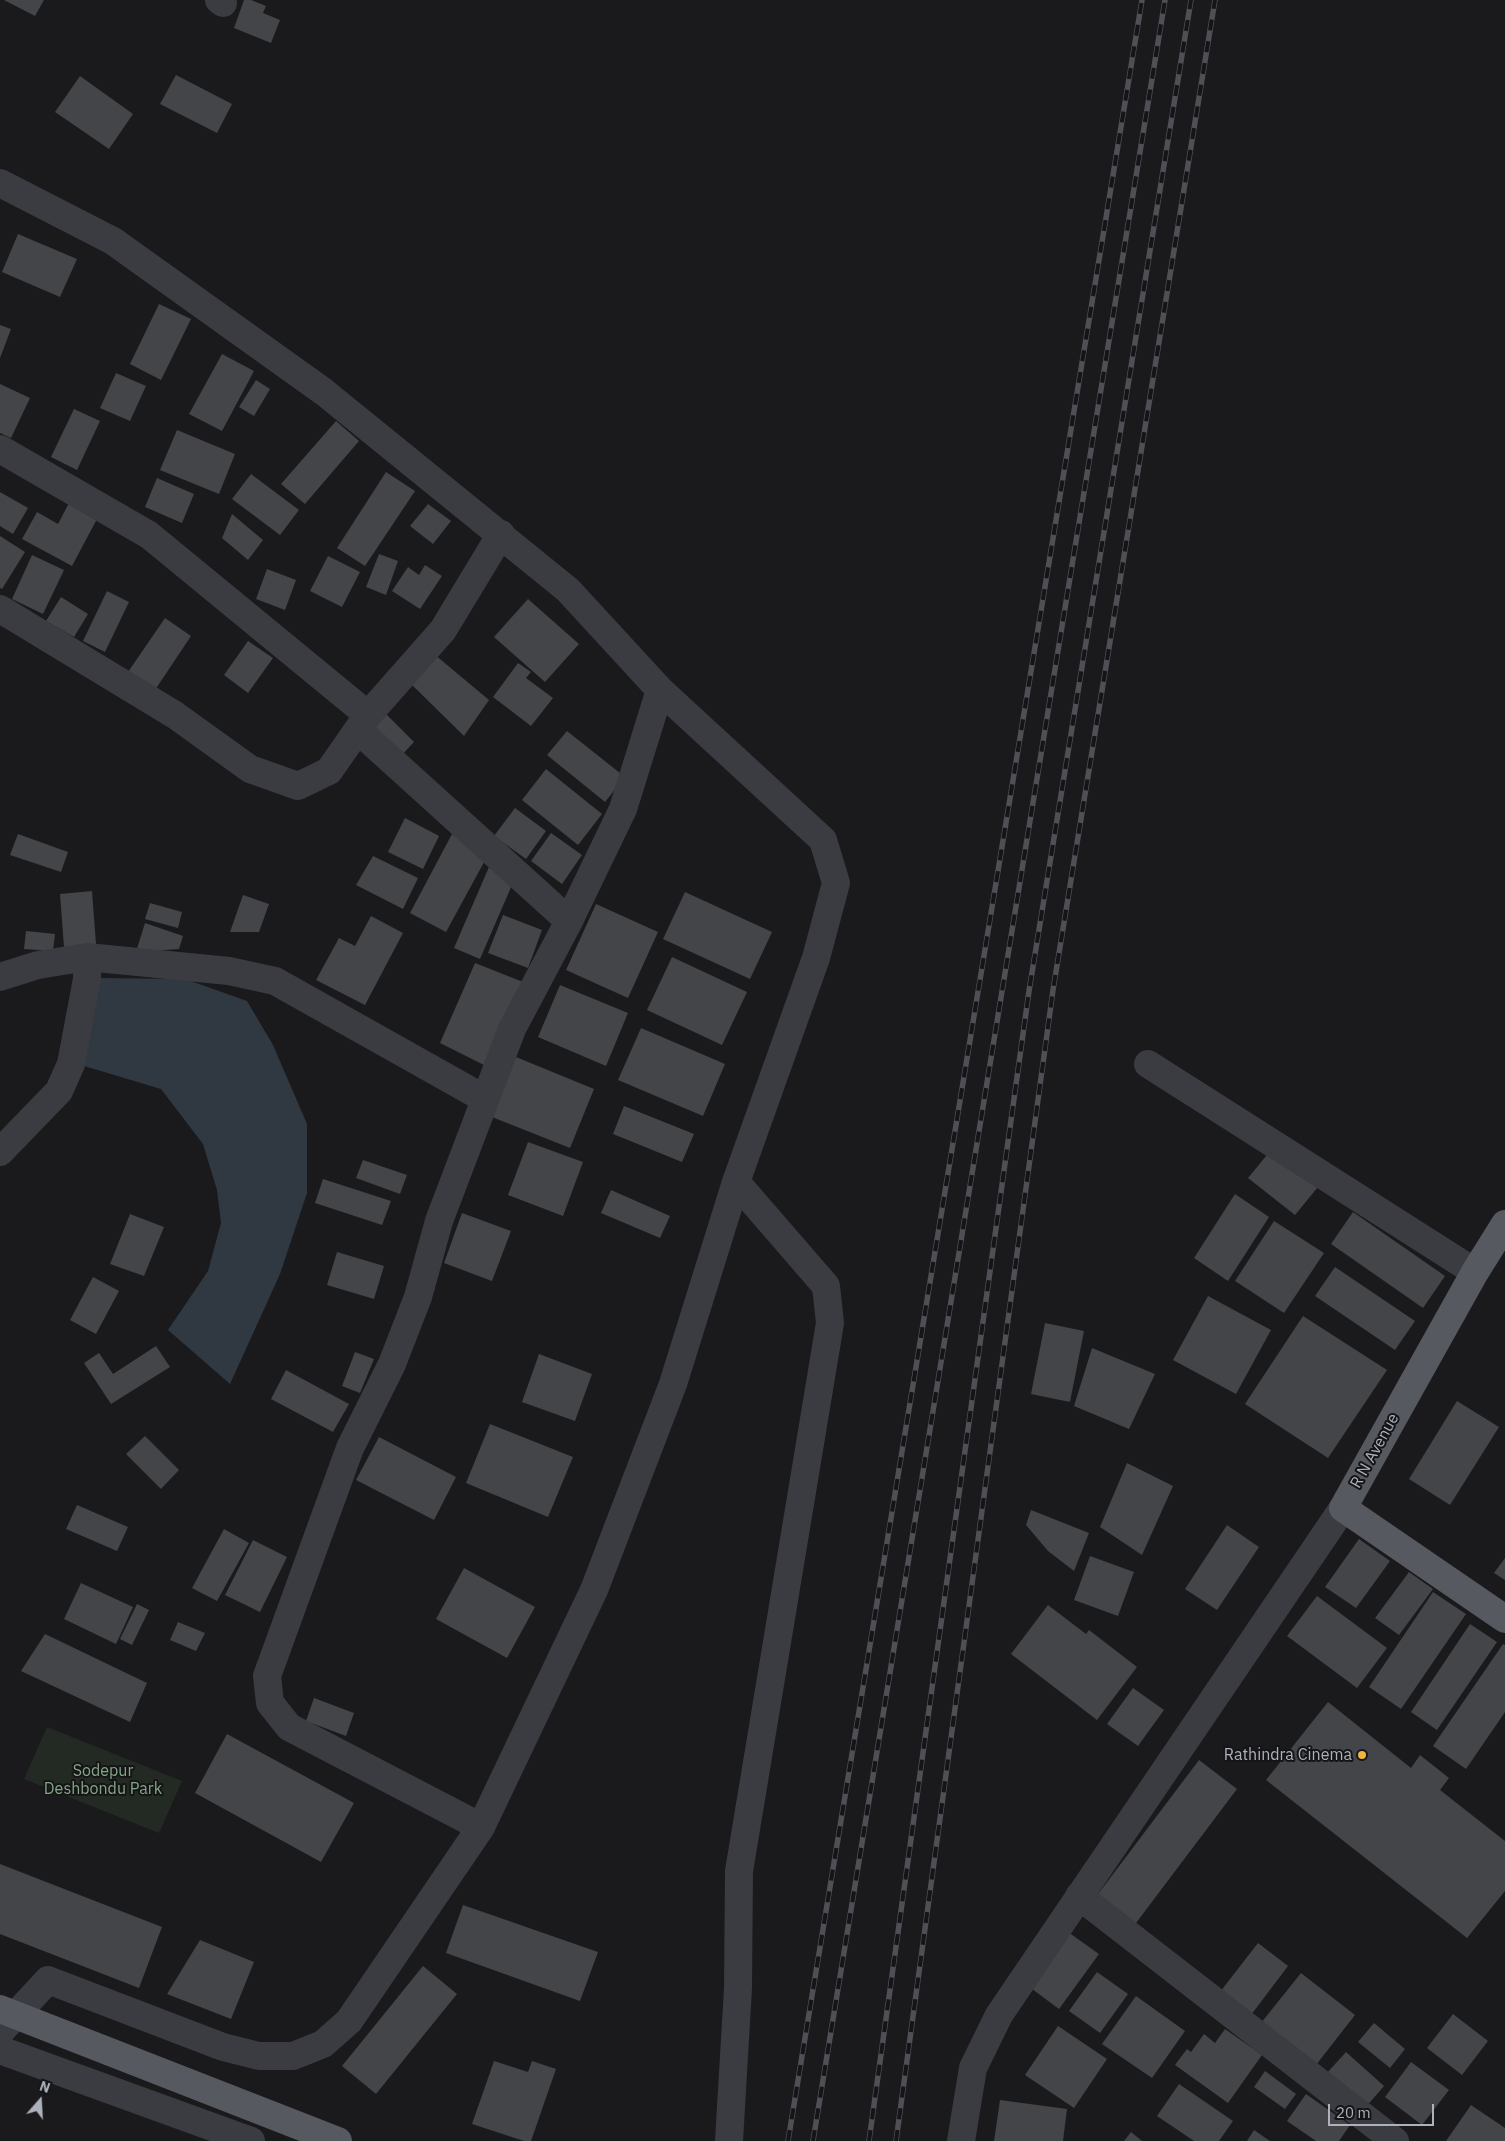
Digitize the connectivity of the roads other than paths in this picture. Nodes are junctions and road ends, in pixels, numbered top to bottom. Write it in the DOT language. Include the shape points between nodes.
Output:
graph roads {
  1 [pos="0,183"];
  2 [pos="0,449"];
  3 [pos="501,534"];
  4 [pos="0,609"];
  5 [pos="660,690"];
  6 [pos="363,723"];
  7 [pos="569,921"];
  8 [pos="87,968"];
  9 [pos="0,977"];
  10 [pos="1148,1064"];
  11 [pos="485,1099"];
  12 [pos="0,1152"];
  13 [pos="736,1182"];
  14 [pos="1505,1224"];
  15 [pos="1475,1272"];
  16 [pos="1343,1508"];
  17 [pos="1505,1619"];
  18 [pos="481,1826"];
  19 [pos="1079,1896"];
  20 [pos="0,2009"];
  21 [pos="0,2032"];
  22 [pos="0,2050"];
  23 [pos="251,2141"];
  24 [pos="338,2141"];
  25 [pos="729,2141"];
  26 [pos="961,2141"];
  27 [pos="1395,2141"];
  1 -- 3 [label="street" via="113,241 324,392"];
  2 -- 6 [label="street" via="149,535"];
  3 -- 5 [label="street" via="568,590"];
  3 -- 6 [label="street" via="444,630"];
  4 -- 6 [label="street" via="175,715 250,769 298,786 329,771"];
  5 -- 7 [label="street" via="623,809"];
  5 -- 13 [label="street" via="823,840 836,883 816,958"];
  6 -- 7 [label="street"];
  7 -- 11 [label="street" via="512,1029"];
  8 -- 9 [label="street" via="38,965"];
  8 -- 11 [label="street" via="229,971 275,981"];
  8 -- 12 [label="street" via="71,1064 59,1091"];
  10 -- 15 [label="street"];
  11 -- 18 [label="street" via="439,1221 418,1297 392,1364 350,1448 267,1676 270,1703 289,1727"];
  13 -- 18 [label="street" via="673,1384 594,1590"];
  13 -- 25 [label="street" via="826,1286 830,1323 739,1871 738,1988"];
  14 -- 15 [label="main road, R N Avenue"];
  15 -- 16 [label="main road, R N Avenue"];
  16 -- 17 [label="main road, R N Avenue"];
  16 -- 19 [label="street"];
  18 -- 21 [label="street" via="349,2021 323,2044 293,2056 259,2056 223,2047 48,1980"];
  19 -- 26 [label="street" via="999,2015 973,2068"];
  19 -- 27 [label="street"];
  20 -- 24 [label="main road, bridge"];
  22 -- 23 [label="street"];
}
